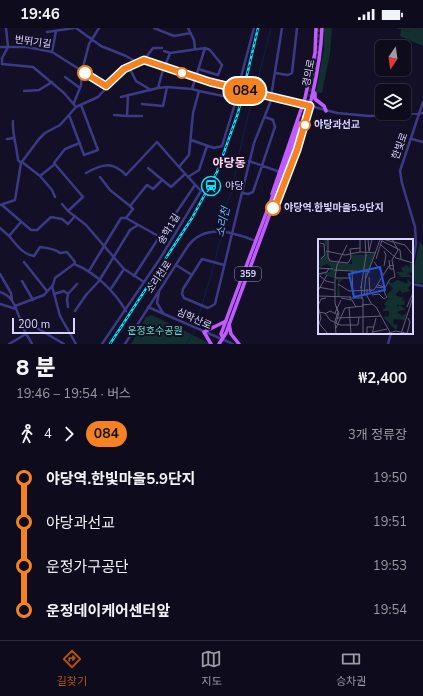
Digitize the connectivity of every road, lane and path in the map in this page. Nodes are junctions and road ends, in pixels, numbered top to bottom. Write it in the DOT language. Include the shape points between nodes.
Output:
graph roads {
  1 [pos="6,28"];
  2 [pos="75,28"];
  3 [pos="99,28"];
  4 [pos="154,28"];
  5 [pos="188,28"];
  6 [pos="254,28"];
  7 [pos="282,28"];
  8 [pos="297,28"];
  9 [pos="316,28"];
  10 [pos="322,28"];
  11 [pos="56,31"];
  12 [pos="47,32"];
  13 [pos="191,33"];
  14 [pos="92,39"];
  15 [pos="0,47"];
  16 [pos="8,47"];
  17 [pos="205,48"];
  18 [pos="195,49"];
  19 [pos="52,52"];
  20 [pos="170,53"];
  21 [pos="144,60"];
  22 [pos="138,63"];
  23 [pos="165,66"];
  24 [pos="129,67"];
  25 [pos="198,69"];
  26 [pos="82,71"];
  27 [pos="275,73"];
  28 [pos="65,77"];
  29 [pos="195,77"];
  30 [pos="200,79"];
  31 [pos="52,82"];
  32 [pos="106,86"];
  33 [pos="238,86"];
  34 [pos="167,87"];
  35 [pos="80,88"];
  36 [pos="158,88"];
  37 [pos="237,89"];
  38 [pos="314,89"];
  39 [pos="151,90"];
  40 [pos="192,90"];
  41 [pos="232,90"];
  42 [pos="24,91"];
  43 [pos="199,91"];
  44 [pos="128,96"];
  45 [pos="236,96"];
  46 [pos="120,97"];
  47 [pos="228,97"];
  48 [pos="423,102"];
  49 [pos="301,103"];
  50 [pos="74,104"];
  51 [pos="142,104"];
  52 [pos="81,105"];
  53 [pos="310,106"];
  54 [pos="76,107"];
  55 [pos="326,111"];
  56 [pos="421,113"];
  57 [pos="69,115"];
  58 [pos="114,115"];
  59 [pos="127,116"];
  60 [pos="142,116"];
  61 [pos="265,117"];
  62 [pos="12,121"];
  63 [pos="302,123"];
  64 [pos="14,138"];
  65 [pos="7,139"];
  66 [pos="412,139"];
  67 [pos="190,140"];
  68 [pos="423,142"];
  69 [pos="80,143"];
  70 [pos="207,146"];
  71 [pos="249,161"];
  72 [pos="22,163"];
  73 [pos="55,164"];
  74 [pos="262,165"];
  75 [pos="179,167"];
  76 [pos="148,168"];
  77 [pos="280,172"];
  78 [pos="86,173"];
  79 [pos="185,174"];
  80 [pos="40,176"];
  81 [pos="100,177"];
  82 [pos="188,177"];
  83 [pos="162,180"];
  84 [pos="195,185"];
  85 [pos="242,193"];
  86 [pos="55,197"];
  87 [pos="271,203"];
  88 [pos="62,204"];
  89 [pos="1,205"];
  90 [pos="130,206"];
  91 [pos="68,211"];
  92 [pos="75,216"];
  93 [pos="126,218"];
  94 [pos="21,222"];
  95 [pos="138,225"];
  96 [pos="0,228"];
  97 [pos="232,234"];
  98 [pos="9,236"];
  99 [pos="160,237"];
  100 [pos="256,241"];
  101 [pos="103,245"];
  102 [pos="113,257"];
  103 [pos="413,260"];
  104 [pos="24,262"];
  105 [pos="74,264"];
  106 [pos="176,265"];
  107 [pos="222,265"];
  108 [pos="124,269"];
  109 [pos="88,271"];
  110 [pos="0,274"];
  111 [pos="192,275"];
  112 [pos="134,276"];
  113 [pos="22,281"];
  114 [pos="99,281"];
  115 [pos="144,282"];
  116 [pos="77,284"];
  117 [pos="413,284"];
  118 [pos="52,286"];
  119 [pos="423,286"];
  120 [pos="110,290"];
  121 [pos="159,291"];
  122 [pos="0,292"];
  123 [pos="47,292"];
  124 [pos="54,294"];
  125 [pos="68,294"];
  126 [pos="12,300"];
  127 [pos="33,300"];
  128 [pos="0,304"];
  129 [pos="16,307"];
  130 [pos="68,307"];
  131 [pos="148,307"];
  132 [pos="75,311"];
  133 [pos="126,311"];
  134 [pos="164,314"];
  135 [pos="19,318"];
  136 [pos="228,322"];
  137 [pos="203,331"];
  138 [pos="26,334"];
  139 [pos="391,334"];
  140 [pos="222,338"];
  141 [pos="9,344"];
  142 [pos="32,344"];
  143 [pos="64,344"];
  144 [pos="76,344"];
  145 [pos="102,344"];
  146 [pos="125,344"];
  147 [pos="212,344"];
  148 [pos="219,344"];
  149 [pos="234,344"];
  150 [pos="239,344"];
  151 [pos="388,344"];
  1 -- 16 [label="street"];
  2 -- 11 [label="street"];
  2 -- 14 [label="street"];
  3 -- 14 [label="street"];
  4 -- 13 [label="street" via="174,36"];
  5 -- 13 [label="street"];
  6 -- 33 [label="street"];
  7 -- 27 [label="street"];
  8 -- 27 [label="street" via="292,73"];
  9 -- 49 [label="main road, 경의로" via="315,53"];
  10 -- 38 [label="main road, 경의로"];
  11 -- 12 [label="street"];
  11 -- 19 [label="street"];
  13 -- 18 [label="street"];
  14 -- 22 [label="street" via="101,46"];
  14 -- 26 [label="street"];
  15 -- 16 [label="street, 번뛰기길"];
  16 -- 19 [label="street, 번뛰기길" via="27,47"];
  16 -- 31 [label="street" via="2,64 33,68"];
  17 -- 18 [label="street"];
  17 -- 25 [label="street"];
  17 -- 25 [label="street" via="210,50 222,65 218,75"];
  18 -- 20 [label="street"];
  19 -- 26 [label="street, 번뛰기길"];
  20 -- 21 [label="street" via="153,48"];
  20 -- 23 [label="street"];
  21 -- 22 [label="street"];
  21 -- 23 [label="street"];
  22 -- 24 [label="street"];
  23 -- 29 [label="street"];
  23 -- 36 [label="street"];
  24 -- 32 [label="street"];
  24 -- 39 [label="street" via="136,81"];
  25 -- 29 [label="street"];
  26 -- 32 [label="street, 번뛰기길"];
  26 -- 35 [label="street"];
  27 -- 61 [label="street"];
  28 -- 35 [label="street"];
  29 -- 30 [label="street"];
  29 -- 40 [label="street"];
  30 -- 33 [label="street"];
  30 -- 41 [label="street" via="207,84"];
  30 -- 49 [label="street"];
  31 -- 42 [label="street" via="39,90"];
  31 -- 50 [label="street"];
  32 -- 52 [label="street" via="98,97"];
  33 -- 37 [label="street"];
  34 -- 36 [label="street"];
  34 -- 40 [label="street"];
  34 -- 51 [label="street" via="163,106"];
  35 -- 50 [label="street"];
  36 -- 39 [label="street"];
  37 -- 41 [label="street"];
  37 -- 45 [label="street"];
  38 -- 53 [label="main road, 경의로"];
  38 -- 55 [label="main road" via="316,99"];
  39 -- 44 [label="street"];
  40 -- 43 [label="street"];
  41 -- 45 [label="street"];
  43 -- 47 [label="street"];
  43 -- 67 [label="street"];
  44 -- 46 [label="street"];
  44 -- 59 [label="street"];
  45 -- 70 [label="street" via="222,145 217,148"];
  48 -- 56 [label="street, 한빛로"];
  49 -- 53 [label="street"];
  49 -- 63 [label="main road, 경의로"];
  50 -- 54 [label="street"];
  52 -- 54 [label="street"];
  52 -- 69 [label="street" via="98,150 84,155"];
  53 -- 55 [label="street"];
  53 -- 63 [label="main road, 경의로"];
  54 -- 57 [label="street"];
  55 -- 56 [label="street" via="353,116"];
  56 -- 66 [label="street, 한빛로"];
  57 -- 69 [label="street"];
  57 -- 72 [label="street" via="60,125 38,139"];
  58 -- 59 [label="street"];
  59 -- 60 [label="street"];
  61 -- 71 [label="street"];
  61 -- 74 [label="street" via="271,118 276,124"];
  62 -- 64 [label="street"];
  63 -- 77 [label="main road, 경의로"];
  63 -- 87 [label="main road, 경의로 / 359"];
  63 -- 136 [label="main road, 경의로 / 359" via="286,180"];
  64 -- 65 [label="street"];
  64 -- 72 [label="street" via="18,160"];
  66 -- 68 [label="street"];
  66 -- 103 [label="street, 한빛로" via="403,157 400,171 415,227 416,244"];
  67 -- 70 [label="street"];
  67 -- 75 [label="street" via="190,155"];
  69 -- 73 [label="street" via="65,149"];
  70 -- 82 [label="street" via="199,170"];
  71 -- 74 [label="street"];
  71 -- 85 [label="street"];
  72 -- 80 [label="street"];
  72 -- 89 [label="street" via="15,200"];
  73 -- 80 [label="street"];
  73 -- 91 [label="street" via="83,197"];
  74 -- 77 [label="street"];
  74 -- 85 [label="street" via="253,192"];
  75 -- 78 [label="street" via="157,142 126,175 111,165 101,166"];
  75 -- 79 [label="street"];
  76 -- 83 [label="street"];
  77 -- 87 [label="main road, 경의로"];
  79 -- 82 [label="street"];
  79 -- 83 [label="street" via="171,187"];
  80 -- 86 [label="street"];
  81 -- 90 [label="street" via="110,190"];
  82 -- 84 [label="street"];
  83 -- 90 [label="street" via="153,190 147,185"];
  84 -- 99 [label="street, 송학1길"];
  84 -- 115 [label="street, 송학1길" via="201,191"];
  85 -- 97 [label="street"];
  87 -- 100 [label="main road, 경의로 / 359"];
  88 -- 91 [label="street"];
  89 -- 94 [label="street"];
  90 -- 93 [label="street" via="133,209"];
  91 -- 92 [label="street"];
  92 -- 94 [label="street" via="68,224 62,219 51,217 36,231"];
  92 -- 101 [label="street"];
  93 -- 95 [label="street, 송학1길"];
  93 -- 101 [label="street" via="121,218"];
  94 -- 98 [label="street"];
  95 -- 99 [label="street, 송학1길"];
  95 -- 102 [label="street" via="130,230"];
  96 -- 98 [label="street"];
  97 -- 100 [label="street"];
  97 -- 106 [label="street, 소리천로" via="205,232 194,239"];
  97 -- 107 [label="street"];
  98 -- 105 [label="street" via="27,254 34,256 40,247 60,253 67,252"];
  99 -- 112 [label="street, 송학1길"];
  100 -- 136 [label="main road, 경의로 / 359"];
  101 -- 102 [label="street"];
  101 -- 109 [label="street"];
  102 -- 108 [label="street"];
  102 -- 114 [label="street"];
  104 -- 123 [label="street"];
  105 -- 109 [label="street"];
  105 -- 118 [label="street" via="55,278"];
  106 -- 111 [label="street"];
  106 -- 121 [label="street, 소리천로"];
  107 -- 111 [label="street" via="202,260"];
  107 -- 111 [label="street" via="215,304 208,308 184,298 182,294 182,289"];
  108 -- 112 [label="street"];
  108 -- 120 [label="street"];
  109 -- 114 [label="street"];
  110 -- 126 [label="street"];
  112 -- 115 [label="street"];
  113 -- 127 [label="street"];
  114 -- 120 [label="street"];
  114 -- 132 [label="street"];
  115 -- 133 [label="street, 송학1길"];
  116 -- 125 [label="street"];
  117 -- 119 [label="street"];
  118 -- 123 [label="street"];
  118 -- 124 [label="street"];
  120 -- 133 [label="street"];
  121 -- 131 [label="street, 소리천로"];
  121 -- 134 [label="street" via="157,303"];
  122 -- 126 [label="street"];
  123 -- 127 [label="street"];
  124 -- 125 [label="street" via="64,291"];
  124 -- 144 [label="street" via="60,316"];
  125 -- 130 [label="street"];
  126 -- 129 [label="street"];
  127 -- 129 [label="street"];
  128 -- 129 [label="street"];
  129 -- 135 [label="street"];
  131 -- 134 [label="street, 심학산로"];
  131 -- 146 [label="street, 소리천로"];
  133 -- 145 [label="street, 송학1길"];
  134 -- 137 [label="street, 심학산로"];
  135 -- 138 [label="street"];
  135 -- 143 [label="street"];
  136 -- 137 [label="main road"];
  136 -- 140 [label="main road, 경의로 / 359" via="221,334"];
  136 -- 150 [label="main road" via="231,334"];
  137 -- 140 [label="street, 심학산로"];
  137 -- 147 [label="main road"];
  138 -- 141 [label="street"];
  138 -- 142 [label="street"];
  139 -- 151 [label="street"];
  140 -- 148 [label="main road, 경의로 / 359"];
  140 -- 149 [label="street, 심학산로"];
}
